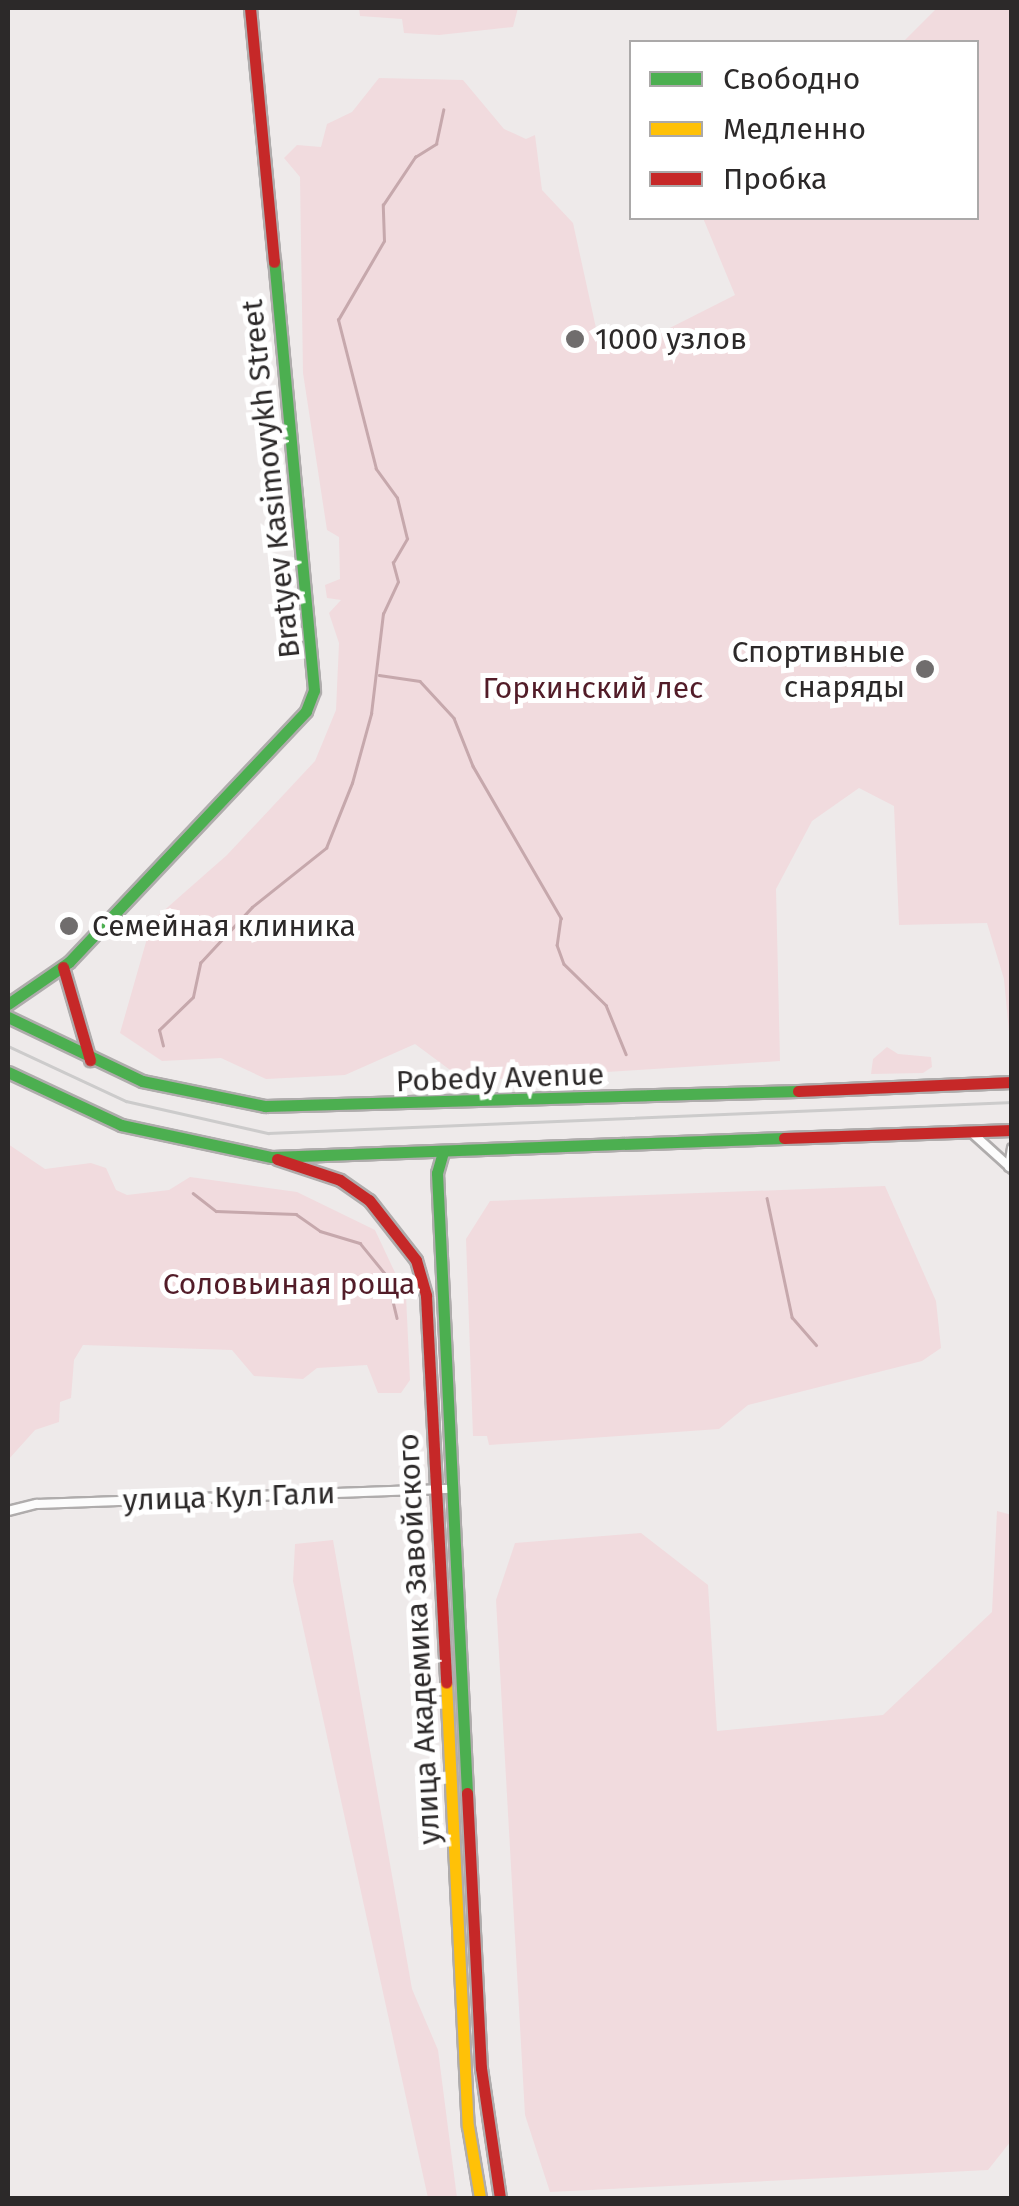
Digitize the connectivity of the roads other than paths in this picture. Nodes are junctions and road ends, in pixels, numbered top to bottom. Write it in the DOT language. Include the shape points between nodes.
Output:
graph roads {
  1 [pos="250,8"];
  2 [pos="63,967"];
  3 [pos="8,1004"];
  4 [pos="8,1018"];
  5 [pos="90,1060"];
  6 [pos="12,1076"];
  7 [pos="1012,1082"];
  8 [pos="1012,1130"];
  9 [pos="969,1132"];
  10 [pos="1012,1148"];
  11 [pos="443,1152"];
  12 [pos="272,1157"];
  13 [pos="1011,1168"];
  14 [pos="452,1488"];
  15 [pos="435,1489"];
  16 [pos="8,1511"];
  17 [pos="468,2133"];
  18 [pos="488,2133"];
  19 [pos="480,2198"];
  20 [pos="500,2198"];
  1 -- 2 [label="street, Bratyev Kasimovykh Street" via="314,690 306,712"];
  2 -- 3 [label="street, Bratyev Kasimovykh Street"];
  2 -- 5 [label="street"];
  4 -- 5 [label="street, Pobedy Avenue"];
  5 -- 7 [label="street, Pobedy Avenue" via="216,1099 309,1108"];
  6 -- 12 [label="street" via="121,1126"];
  8 -- 9 [label="street"];
  9 -- 11 [label="street"];
  9 -- 13 [label="street"];
  10 -- 13 [label="street"];
  11 -- 12 [label="street"];
  11 -- 14 [label="street, улица Академика Завойского" via="437,1173"];
  12 -- 15 [label="street, улица Академика Завойского" via="340,1180 369,1200 416,1260 430,1322"];
  14 -- 15 [label="street, улица Кул Гали"];
  14 -- 18 [label="street, улица Академика Завойского"];
  15 -- 16 [label="street, улица Кул Гали" via="38,1504"];
  15 -- 17 [label="street, улица Академика Завойского"];
  17 -- 18 [label="street" via="475,2139"];
  17 -- 19 [label="street, улица Академика Завойского"];
  18 -- 20 [label="street, улица Академика Завойского"];
}
